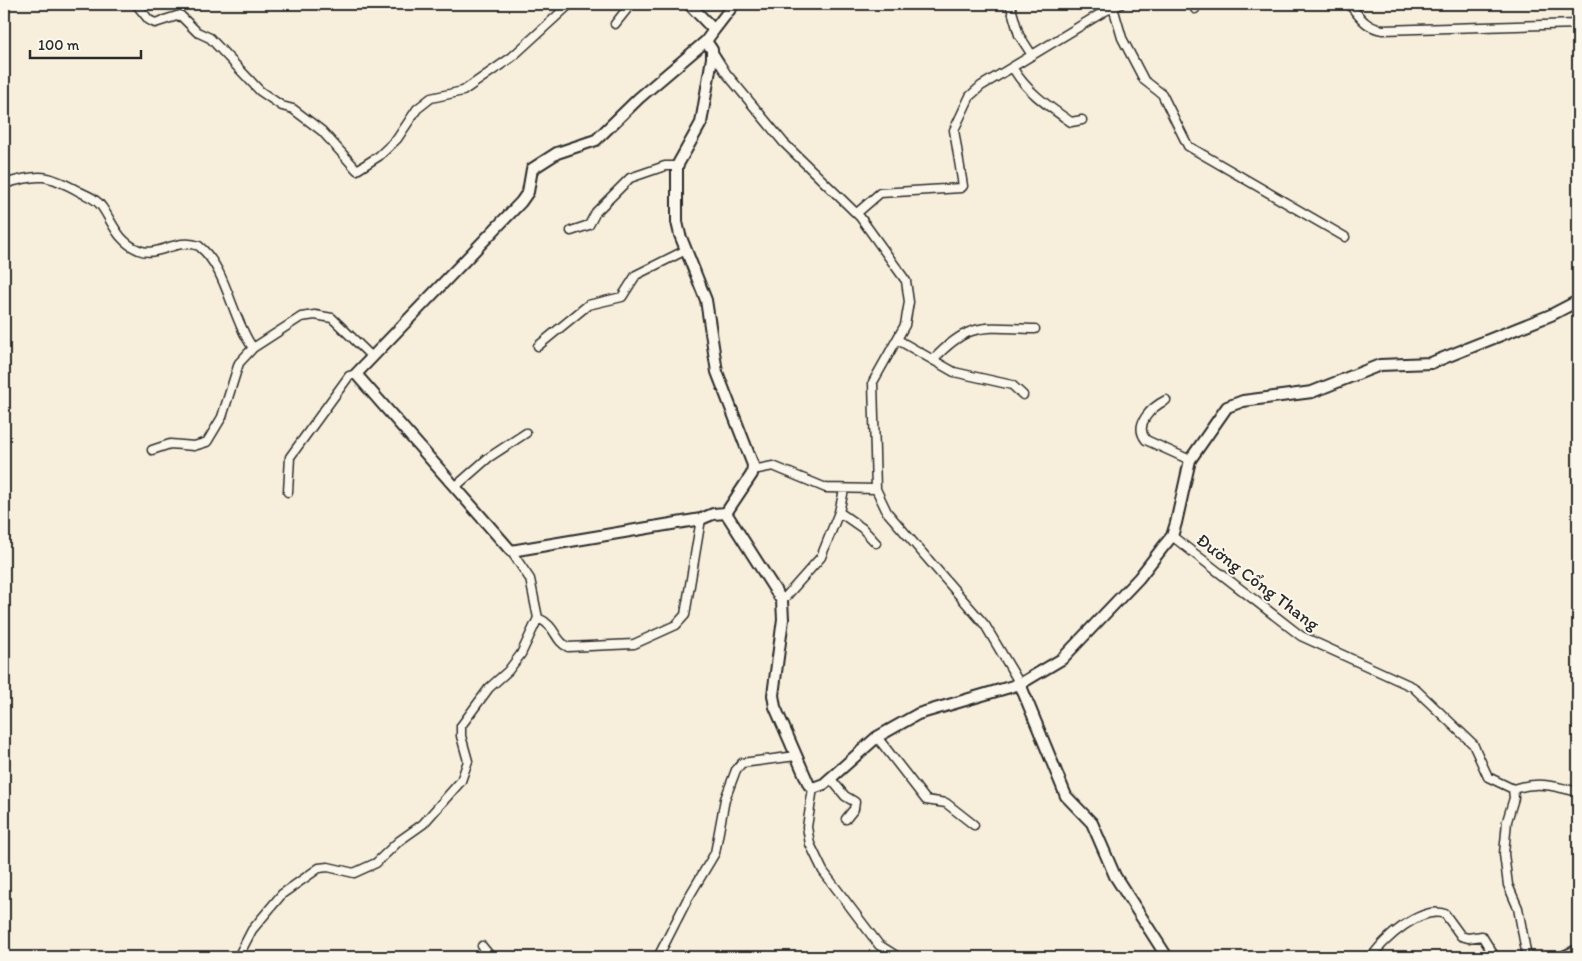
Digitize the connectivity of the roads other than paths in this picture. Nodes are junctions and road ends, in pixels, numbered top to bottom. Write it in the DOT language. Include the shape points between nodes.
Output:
graph roads {
  1 [pos="136,4"];
  2 [pos="570,4"];
  3 [pos="631,4"];
  4 [pos="689,4"];
  5 [pos="734,4"];
  6 [pos="1010,4"];
  7 [pos="1349,4"];
  8 [pos="1117,5"];
  9 [pos="615,24"];
  10 [pos="1578,24"];
  11 [pos="714,30"];
  12 [pos="709,46"];
  13 [pos="1032,55"];
  14 [pos="1012,67"];
  15 [pos="1082,120"];
  16 [pos="677,166"];
  17 [pos="4,184"];
  18 [pos="857,213"];
  19 [pos="571,231"];
  20 [pos="1345,237"];
  21 [pos="686,250"];
  22 [pos="1578,301"];
  23 [pos="1035,329"];
  24 [pos="898,340"];
  25 [pos="538,346"];
  26 [pos="253,348"];
  27 [pos="372,357"];
  28 [pos="933,360"];
  29 [pos="356,374"];
  30 [pos="1023,395"];
  31 [pos="1166,400"];
  32 [pos="526,433"];
  33 [pos="152,450"];
  34 [pos="1190,460"];
  35 [pos="753,470"];
  36 [pos="455,487"];
  37 [pos="844,490"];
  38 [pos="876,490"];
  39 [pos="288,492"];
  40 [pos="840,512"];
  41 [pos="726,513"];
  42 [pos="701,519"];
  43 [pos="1172,536"];
  44 [pos="876,543"];
  45 [pos="511,551"];
  46 [pos="782,601"];
  47 [pos="538,618"];
  48 [pos="1020,684"];
  49 [pos="877,737"];
  50 [pos="796,756"];
  51 [pos="830,778"];
  52 [pos="814,788"];
  53 [pos="1514,789"];
  54 [pos="1578,792"];
  55 [pos="846,819"];
  56 [pos="974,825"];
  57 [pos="482,946"];
  58 [pos="1578,950"];
  59 [pos="238,957"];
  60 [pos="491,957"];
  61 [pos="658,957"];
  62 [pos="898,957"];
  63 [pos="1167,957"];
  64 [pos="1372,957"];
  65 [pos="1495,957"];
  66 [pos="1527,957"];
  67 [pos="1563,957"];
  1 -- 2 [label="street" via="155,24 180,15 197,32 210,38 260,91 282,106 293,109 322,131 357,170 397,139 417,109 431,98 463,91 512,57"];
  3 -- 9 [label="street"];
  4 -- 11 [label="street"];
  5 -- 11 [label="street"];
  6 -- 13 [label="street" via="1018,35"];
  7 -- 10 [label="street" via="1364,23 1383,30"];
  8 -- 13 [label="street"];
  8 -- 20 [label="street" via="1122,38 1144,80 1162,94 1188,146"];
  11 -- 12 [label="street"];
  12 -- 16 [label="street" via="701,123"];
  12 -- 18 [label="street" via="726,73 784,143"];
  12 -- 27 [label="street" via="639,98 596,140 557,153 532,169 528,192 521,202"];
  13 -- 14 [label="street"];
  14 -- 15 [label="street" via="1041,101 1071,122"];
  14 -- 18 [label="street" via="975,90 955,126 961,188 880,193"];
  16 -- 19 [label="street" via="665,166 630,178 596,212 589,225"];
  16 -- 21 [label="street" via="677,222"];
  17 -- 26 [label="street" via="34,175 57,179 99,204 119,236 137,250 150,252 181,243 199,246 217,268 242,332"];
  18 -- 24 [label="street" via="906,281 908,311"];
  21 -- 25 [label="street" via="636,275 625,294 618,299 588,306"];
  21 -- 35 [label="street" via="706,300 717,372 752,460"];
  22 -- 34 [label="street" via="1431,363 1380,365 1312,392 1232,404 1223,411"];
  23 -- 28 [label="street" via="970,330 950,342"];
  24 -- 28 [label="street"];
  24 -- 38 [label="street" via="873,382"];
  26 -- 27 [label="street" via="301,317 315,315 338,322"];
  26 -- 33 [label="street" via="237,367 222,418 207,442 194,446 170,444"];
  27 -- 29 [label="street"];
  28 -- 30 [label="street" via="960,374 1012,385"];
  29 -- 36 [label="street"];
  29 -- 39 [label="street" via="349,376 290,457"];
  31 -- 34 [label="street" via="1149,412 1143,424 1143,436"];
  32 -- 36 [label="street" via="488,458"];
  34 -- 43 [label="street"];
  35 -- 37 [label="street" via="773,466 817,485"];
  35 -- 41 [label="street"];
  36 -- 45 [label="street"];
  37 -- 38 [label="street"];
  37 -- 40 [label="street"];
  38 -- 48 [label="street" via="887,512 985,625"];
  40 -- 44 [label="street"];
  40 -- 46 [label="street" via="821,557"];
  41 -- 42 [label="street"];
  41 -- 46 [label="street"];
  42 -- 45 [label="street"];
  42 -- 47 [label="street" via="685,615 676,626 634,644 568,648 550,623"];
  43 -- 48 [label="street" via="1139,578 1062,659"];
  43 -- 53 [label="street, Đường Cổng Thang" via="1301,636 1413,687 1473,744 1488,777"];
  45 -- 47 [label="street" via="530,579"];
  46 -- 50 [label="street" via="783,618 773,695 779,718"];
  47 -- 59 [label="street" via="508,671 489,688 461,726 468,768 432,815 378,861 358,872 323,867 306,876 265,911"];
  48 -- 49 [label="street" via="918,714"];
  48 -- 63 [label="street" via="1066,796 1092,823 1115,876"];
  49 -- 51 [label="street"];
  49 -- 56 [label="street" via="926,800 946,803"];
  50 -- 52 [label="street" via="809,785"];
  50 -- 61 [label="street" via="742,763 738,767 725,799 715,853"];
  51 -- 52 [label="street"];
  51 -- 55 [label="street" via="845,796 855,802"];
  52 -- 62 [label="street" via="807,826 810,844 823,871 879,944"];
  53 -- 54 [label="street" via="1543,783"];
  53 -- 66 [label="street" via="1504,854 1508,885 1518,908"];
  57 -- 60 [label="street"];
  58 -- 67 [label="street"];
  64 -- 65 [label="street" via="1388,937 1403,926 1421,916 1441,912 1461,936 1482,936"];
}
